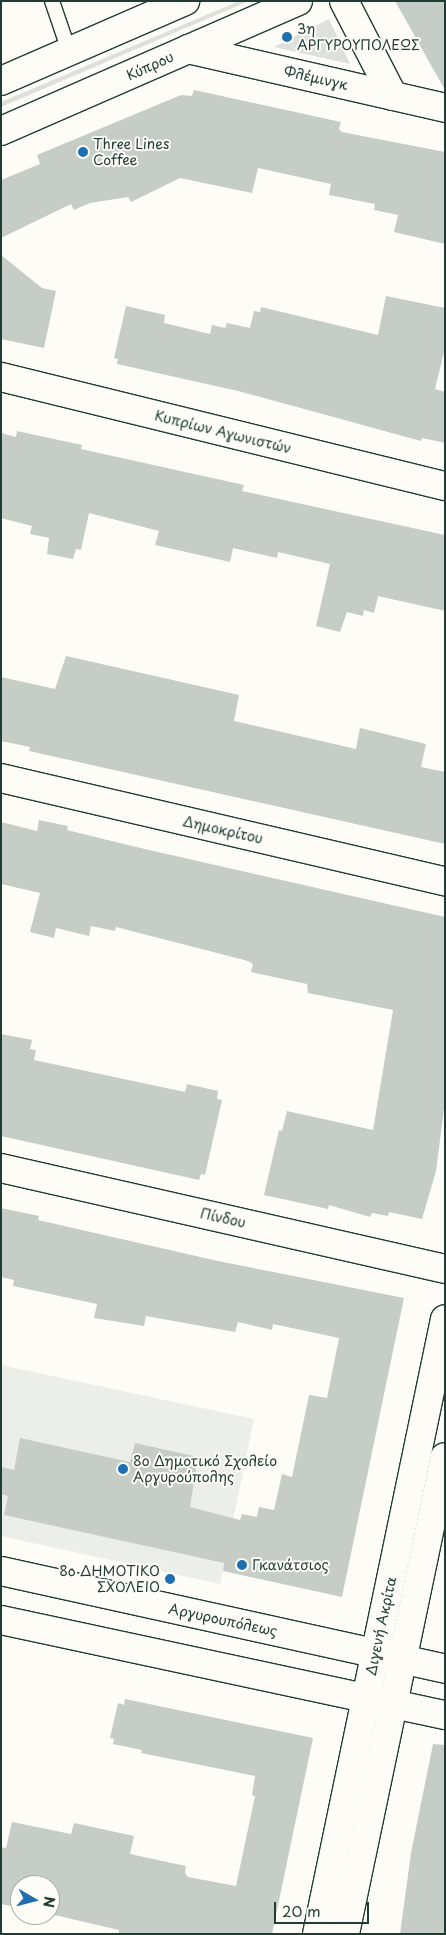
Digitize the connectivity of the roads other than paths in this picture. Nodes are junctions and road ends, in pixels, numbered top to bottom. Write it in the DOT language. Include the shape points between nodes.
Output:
graph roads {
  1 [pos="52,1"];
  2 [pos="185,1"];
  3 [pos="298,1"];
  4 [pos="344,1"];
  5 [pos="188,49"];
  6 [pos="70,51"];
  7 [pos="1,81"];
  8 [pos="393,96"];
  9 [pos="445,108"];
  10 [pos="1,131"];
  11 [pos="1,378"];
  12 [pos="445,486"];
  13 [pos="1,778"];
  14 [pos="445,882"];
  15 [pos="1,1168"];
  16 [pos="445,1269"];
  17 [pos="445,1319"];
  18 [pos="445,1457"];
  19 [pos="1,1571"];
  20 [pos="1,1620"];
  21 [pos="376,1653"];
  22 [pos="403,1659"];
  23 [pos="445,1669"];
  24 [pos="366,1698"];
  25 [pos="393,1704"];
  26 [pos="445,1715"];
  27 [pos="317,1934"];
  28 [pos="345,1934"];
  1 -- 6 [label="lane"];
  2 -- 6 [label="street"];
  3 -- 5 [label="street, Κύπρου"];
  4 -- 8 [label="street"];
  5 -- 8 [label="street, Φλέμινγκ"];
  5 -- 10 [label="street, Κύπρου"];
  6 -- 7 [label="street"];
  8 -- 9 [label="street, Φλέμινγκ"];
  11 -- 12 [label="street, Κυπρίων Αγωνιστών"];
  13 -- 14 [label="street, Δημοκρίτου"];
  15 -- 16 [label="street, Πίνδου"];
  17 -- 21 [label="street, Διγενή Ακρίτα"];
  18 -- 22 [label="street, Διγενή Ακρίτα"];
  19 -- 21 [label="street, Αργυρουπόλεως"];
  20 -- 24 [label="street"];
  21 -- 22 [label="street, Αργυρουπόλεως"];
  21 -- 24 [label="street, Διγενή Ακρίτα"];
  22 -- 23 [label="street, Αργυρουπόλεως"];
  22 -- 25 [label="street, Διγενή Ακρίτα"];
  24 -- 25 [label="street"];
  24 -- 27 [label="street, Διγενή Ακρίτα"];
  25 -- 26 [label="street"];
  25 -- 28 [label="street, Διγενή Ακρίτα"];
}
